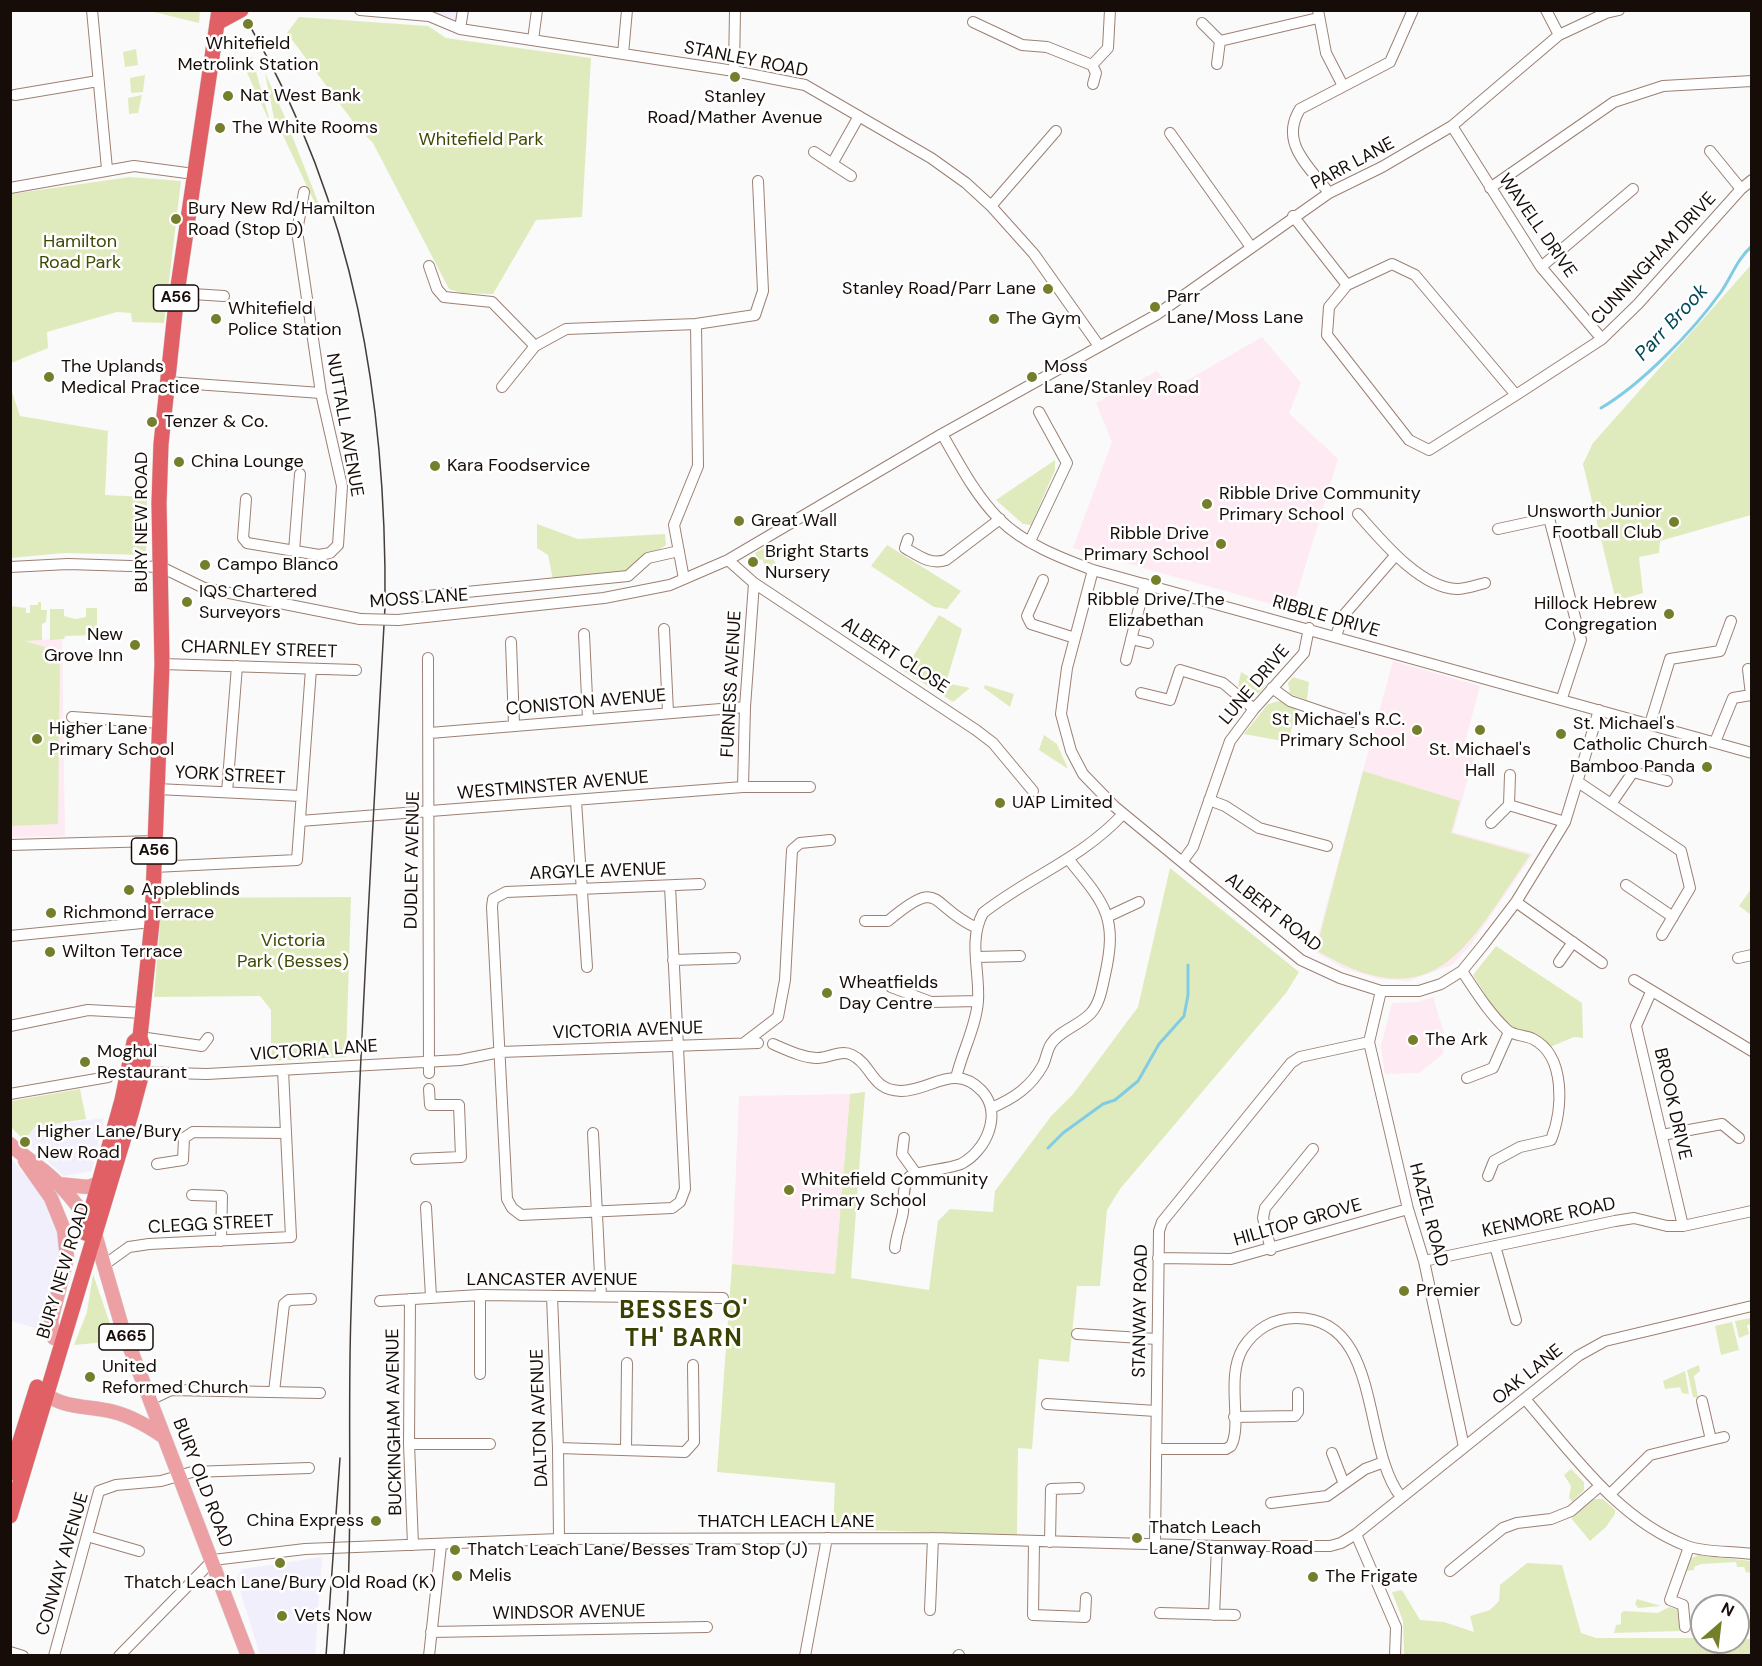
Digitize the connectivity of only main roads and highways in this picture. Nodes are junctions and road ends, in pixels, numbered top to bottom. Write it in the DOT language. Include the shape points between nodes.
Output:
graph roads {
  1 [pos="241,10"];
  2 [pos="218,17"];
  3 [pos="135,1072"];
  4 [pos="10,1144"];
  5 [pos="23,1157"];
  6 [pos="58,1184"];
  7 [pos="97,1184"];
  8 [pos="92,1228"];
  9 [pos="54,1338"];
  10 [pos="42,1389"];
  11 [pos="152,1399"];
  12 [pos="66,1405"];
  13 [pos="139,1420"];
  14 [pos="37,1424"];
  15 [pos="164,1437"];
  16 [pos="10,1473"];
  17 [pos="12,1508"];
  18 [pos="248,1656"];
  1 -- 2 [label="highway"];
  2 -- 3 [label="highway, BURY NEW ROAD / A56" via="177,293 160,464 162,664 152,922 140,1037 144,1050"];
  3 -- 7 [label="highway, BURY NEW ROAD / A56"];
  3 -- 8 [label="highway, BURY NEW ROAD / A56"];
  4 -- 5 [label="main road, A665"];
  5 -- 6 [label="main road, A665"];
  5 -- 9 [label="main road" via="51,1198 64,1230 67,1258 51,1321"];
  6 -- 7 [label="main road"];
  6 -- 8 [label="main road, A665"];
  7 -- 8 [label="highway, BURY NEW ROAD / A56"];
  8 -- 9 [label="highway, BURY NEW ROAD / A56"];
  8 -- 10 [label="highway, BURY NEW ROAD / A56"];
  8 -- 11 [label="main road, BURY OLD ROAD / A665" via="122,1327"];
  9 -- 10 [label="highway, BURY NEW ROAD / A56"];
  10 -- 12 [label="main road"];
  10 -- 14 [label="highway, BURY NEW ROAD / A56"];
  10 -- 16 [label="highway, BURY NEW ROAD / A56"];
  11 -- 13 [label="main road"];
  11 -- 15 [label="main road, BURY OLD ROAD / A665"];
  12 -- 13 [label="main road"];
  12 -- 14 [label="main road"];
  13 -- 15 [label="main road"];
  14 -- 17 [label="highway, BURY NEW ROAD / A56"];
  15 -- 18 [label="main road, BURY OLD ROAD / A665"];
}
